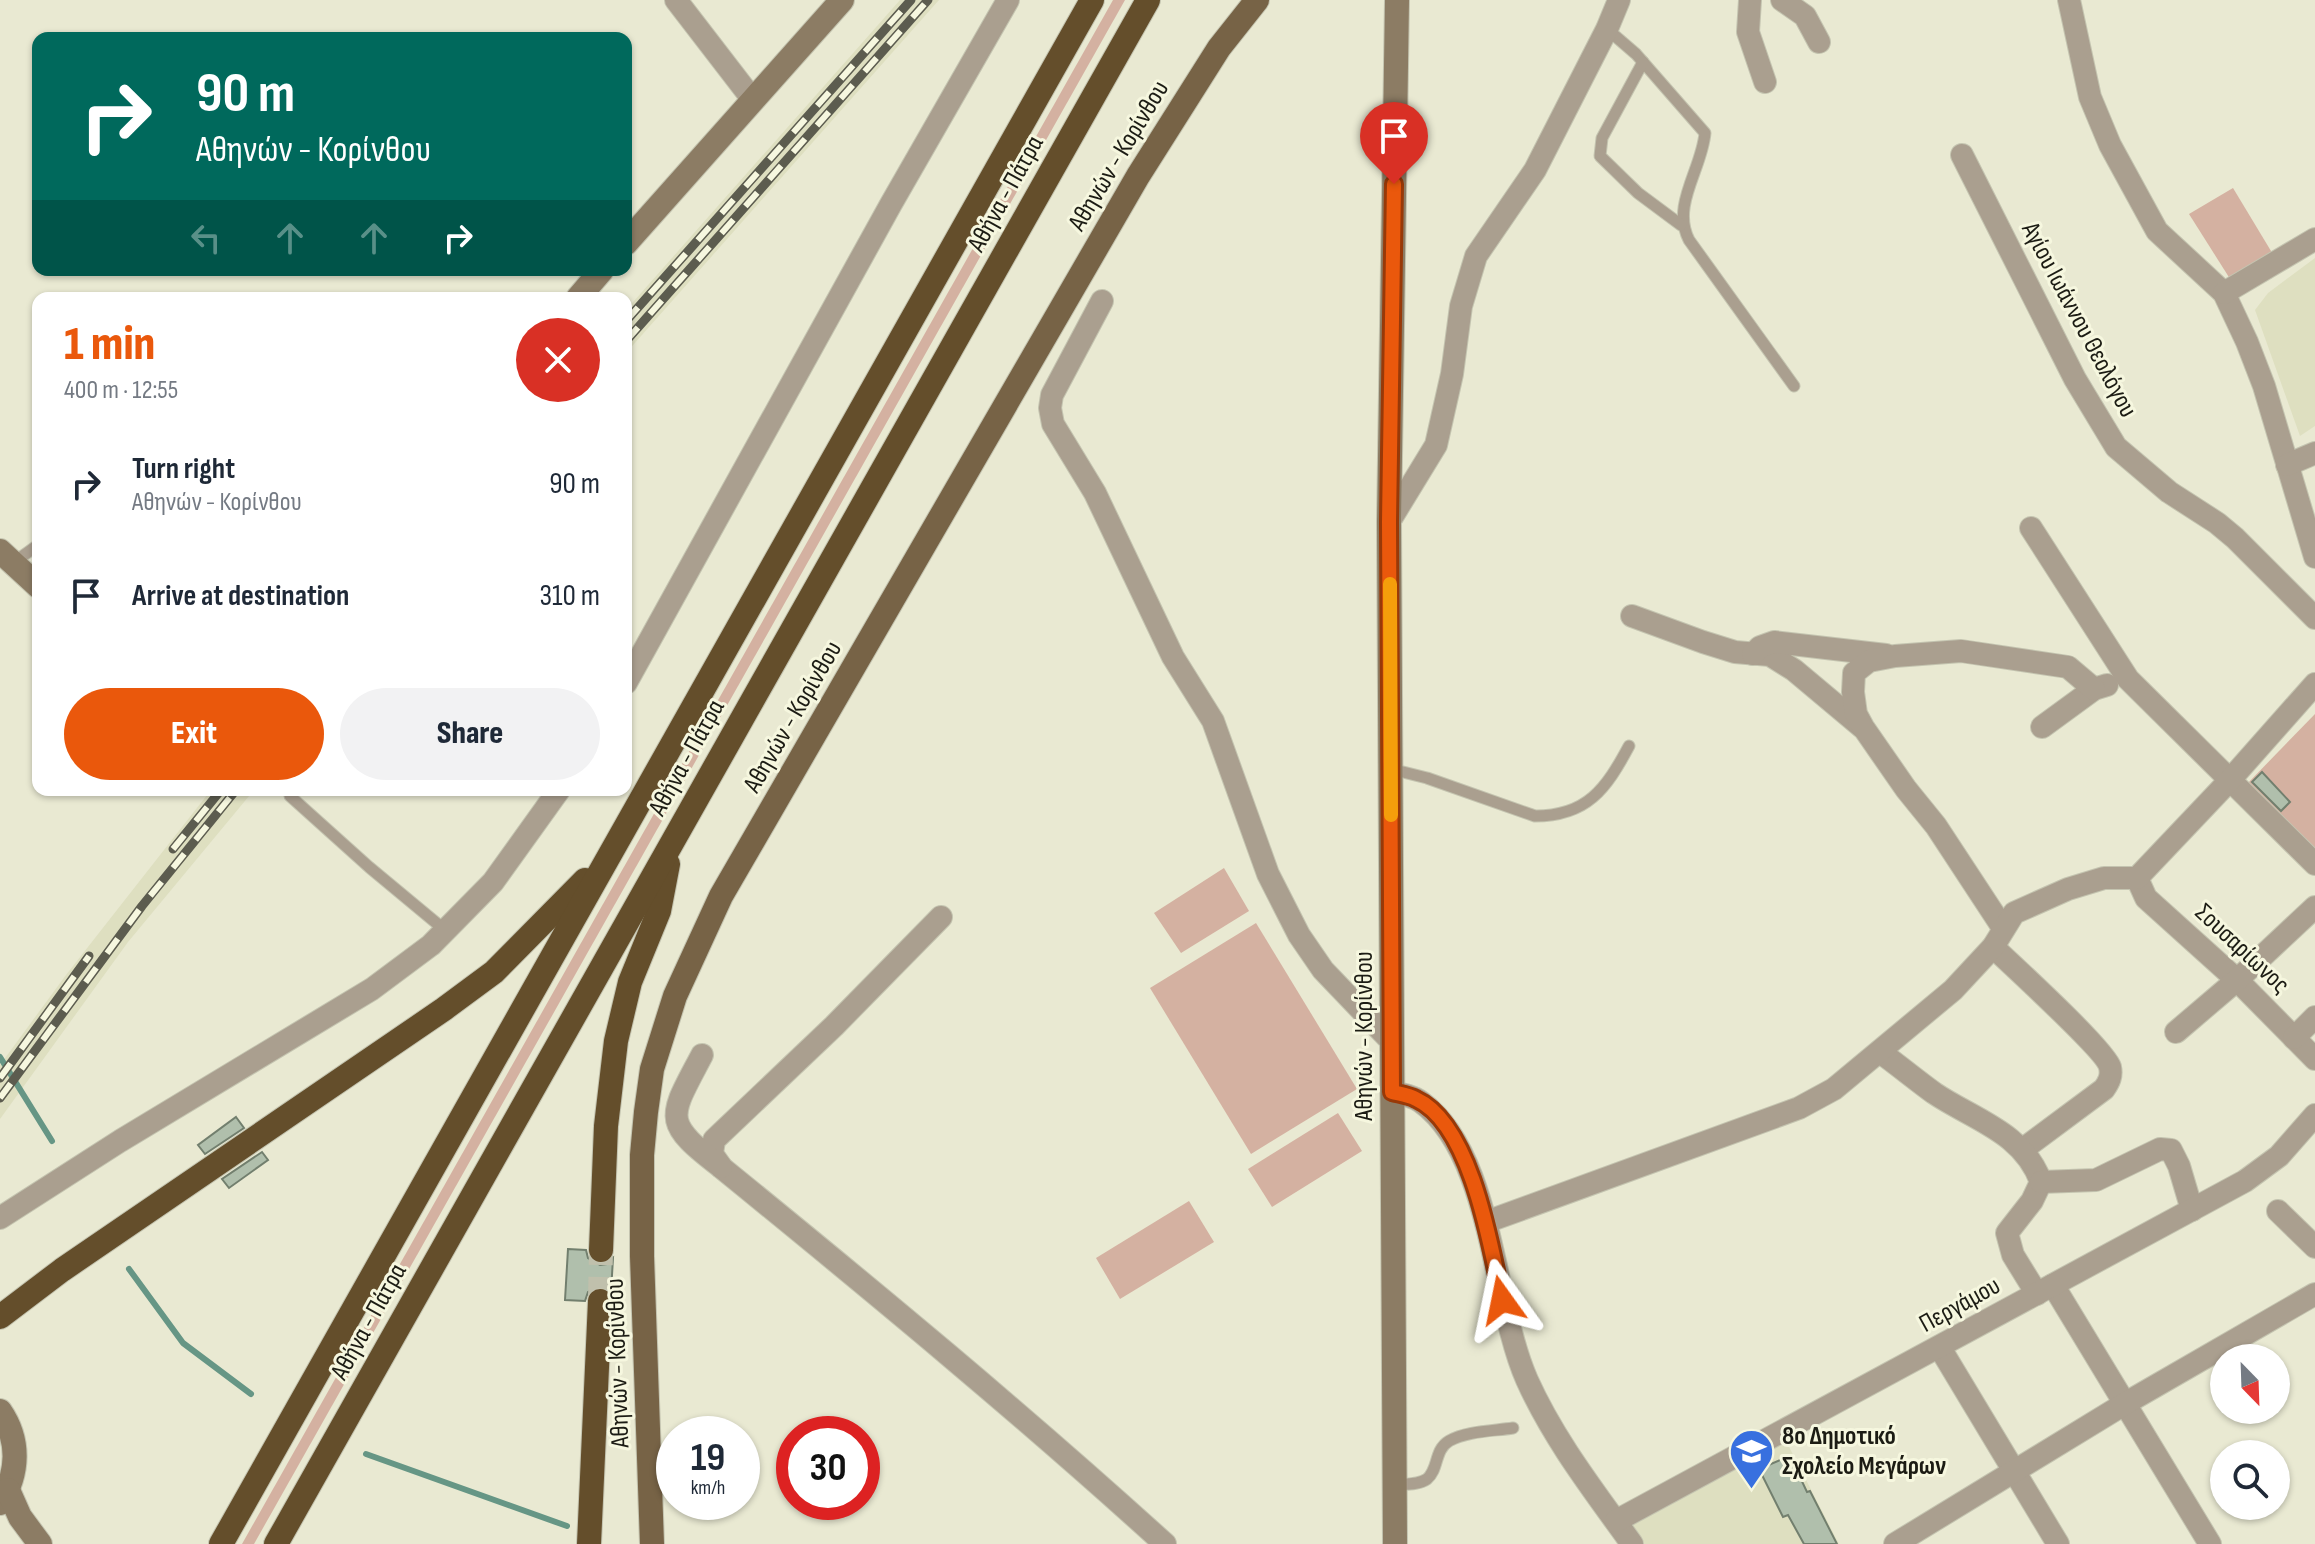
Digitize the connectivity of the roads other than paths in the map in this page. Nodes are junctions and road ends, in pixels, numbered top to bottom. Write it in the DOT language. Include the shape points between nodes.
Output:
graph roads {
  1 [pos="676,0"];
  2 [pos="842,0"];
  3 [pos="1008,0"];
  4 [pos="1092,0"];
  5 [pos="1148,0"];
  6 [pos="1257,0"];
  7 [pos="1397,0"];
  8 [pos="1619,0"];
  9 [pos="1750,0"];
  10 [pos="1782,0"];
  11 [pos="2069,0"];
  12 [pos="1607,29"];
  13 [pos="1819,42"];
  14 [pos="1643,62"];
  15 [pos="1765,82"];
  16 [pos="753,100"];
  17 [pos="1962,155"];
  18 [pos="1681,225"];
  19 [pos="632,236"];
  20 [pos="2315,239"];
  21 [pos="597,276"];
  22 [pos="583,292"];
  23 [pos="2224,293"];
  24 [pos="1102,301"];
  25 [pos="1794,386"];
  26 [pos="2315,453"];
  27 [pos="2287,465"];
  28 [pos="1389,522"];
  29 [pos="2031,528"];
  30 [pos="32,547"];
  31 [pos="6,557"];
  32 [pos="2315,557"];
  33 [pos="32,581"];
  34 [pos="2314,613"];
  35 [pos="1632,616"];
  36 [pos="1753,654"];
  37 [pos="1895,656"];
  38 [pos="632,672"];
  39 [pos="2128,679"];
  40 [pos="2315,684"];
  41 [pos="2094,689"];
  42 [pos="1863,727"];
  43 [pos="2042,727"];
  44 [pos="1629,746"];
  45 [pos="1391,769"];
  46 [pos="2229,781"];
  47 [pos="290,796"];
  48 [pos="555,796"];
  49 [pos="672,842"];
  50 [pos="611,852"];
  51 [pos="2315,864"];
  52 [pos="2137,878"];
  53 [pos="2315,907"];
  54 [pos="941,917"];
  55 [pos="446,931"];
  56 [pos="1998,938"];
  57 [pos="2237,980"];
  58 [pos="2315,1017"];
  59 [pos="2176,1032"];
  60 [pos="2294,1038"];
  61 [pos="1392,1042"];
  62 [pos="1880,1052"];
  63 [pos="702,1055"];
  64 [pos="2315,1059"];
  65 [pos="1392,1092"];
  66 [pos="2315,1115"];
  67 [pos="2022,1150"];
  68 [pos="722,1168"];
  69 [pos="2041,1182"];
  70 [pos="2192,1210"];
  71 [pos="2278,1211"];
  72 [pos="0,1218"];
  73 [pos="1486,1222"];
  74 [pos="2315,1247"];
  75 [pos="601,1250"];
  76 [pos="2045,1290"];
  77 [pos="2315,1294"];
  78 [pos="600,1301"];
  79 [pos="0,1317"];
  80 [pos="1940,1348"];
  81 [pos="2126,1403"];
  82 [pos="0,1411"];
  83 [pos="1513,1428"];
  84 [pos="2014,1470"];
  85 [pos="1394,1485"];
  86 [pos="4,1497"];
  87 [pos="1616,1521"];
  88 [pos="40,1544"];
  89 [pos="221,1544"];
  90 [pos="276,1544"];
  91 [pos="589,1544"];
  92 [pos="652,1544"];
  93 [pos="1165,1544"];
  94 [pos="1395,1544"];
  95 [pos="1632,1544"];
  96 [pos="1895,1544"];
  97 [pos="2058,1544"];
  98 [pos="2210,1544"];
  1 -- 16 [label="street"];
  2 -- 16 [label="main road"];
  3 -- 38 [label="street"];
  4 -- 50 [label="highway, Αθήνα - Πάτρα"];
  5 -- 49 [label="highway, Αθήνα - Πάτρα"];
  6 -- 92 [label="main road, Αθηνών - Κορίνθου" via="1219,48 1138,176 721,896 675,996 652,1069 642,1155"];
  7 -- 28 [label="main road, Αθηνών - Κορίνθου"];
  8 -- 12 [label="street"];
  9 -- 15 [label="street" via="1748,32"];
  10 -- 13 [label="street" via="1805,16"];
  11 -- 23 [label="street" via="2090,97 2110,145 2157,231"];
  12 -- 14 [label="lane"];
  12 -- 28 [label="street" via="1535,170 1476,256 1461,306 1436,445"];
  14 -- 18 [label="lane" via="1705,133"];
  14 -- 18 [label="lane" via="1602,138 1600,156"];
  16 -- 19 [label="main road"];
  17 -- 34 [label="street, Αγίου Ιωάννου Θεολόγου" via="2075,379 2116,447 2226,530"];
  18 -- 25 [label="lane"];
  20 -- 23 [label="street"];
  21 -- 22 [label="main road"];
  23 -- 27 [label="street" via="2264,386"];
  24 -- 61 [label="street" via="1052,395 1053,424 1095,493 1173,657 1213,721 1268,874 1299,935 1323,970"];
  26 -- 27 [label="street"];
  27 -- 32 [label="street"];
  28 -- 45 [label="main road, Αθηνών - Κορίνθου"];
  29 -- 39 [label="street"];
  30 -- 31 [label="lane"];
  31 -- 33 [label="main road"];
  35 -- 36 [label="street"];
  36 -- 37 [label="street" via="1774,642"];
  36 -- 42 [label="street" via="1770,655 1794,670"];
  37 -- 41 [label="street" via="1961,651 2056,664 2068,667"];
  37 -- 42 [label="street" via="1869,661 1854,673 1856,714"];
  39 -- 41 [label="street"];
  39 -- 46 [label="street"];
  40 -- 46 [label="street"];
  41 -- 43 [label="street"];
  42 -- 56 [label="street" via="1936,826"];
  44 -- 45 [label="lane" via="1597,795 1556,815 1535,816"];
  45 -- 61 [label="main road, Αθηνών - Κορίνθου"];
  46 -- 51 [label="street"];
  46 -- 52 [label="street"];
  47 -- 55 [label="lane"];
  48 -- 55 [label="street" via="493,882"];
  49 -- 75 [label="highway" via="659,911 618,1027 609,1085"];
  49 -- 90 [label="highway, Αθήνα - Πάτρα"];
  50 -- 79 [label="highway" via="494,972"];
  50 -- 89 [label="highway, Αθήνα - Πάτρα"];
  52 -- 56 [label="street" via="2104,878 2068,889 2014,913"];
  52 -- 57 [label="street, Σουσαρίωνος" via="2146,898"];
  53 -- 57 [label="street"];
  54 -- 68 [label="street" via="714,1140 712,1154"];
  55 -- 72 [label="street" via="372,989"];
  56 -- 62 [label="street" via="1953,990"];
  56 -- 67 [label="street" via="2109,1064 2110,1081 2104,1089"];
  57 -- 59 [label="street"];
  57 -- 60 [label="street, Σουσαρίωνος"];
  58 -- 60 [label="street"];
  60 -- 64 [label="street, Σουσαρίωνος"];
  61 -- 65 [label="main road, Αθηνών - Κορίνθου"];
  62 -- 67 [label="street" via="1936,1094 1992,1124"];
  62 -- 73 [label="street" via="1812,1102"];
  63 -- 68 [label="street" via="675,1115 677,1126"];
  65 -- 73 [label="street" via="1418,1099 1452,1133"];
  65 -- 85 [label="main road, Αθηνών - Κορίνθου"];
  66 -- 70 [label="street, Περγάμου" via="2279,1156"];
  67 -- 69 [label="street"];
  68 -- 93 [label="street"];
  69 -- 70 [label="street" via="2096,1180 2160,1149 2171,1150"];
  69 -- 76 [label="street" via="2007,1233 2013,1255"];
  70 -- 76 [label="street, Περγάμου"];
  71 -- 74 [label="street"];
  73 -- 87 [label="street" via="1508,1326 1529,1384 1562,1447"];
  76 -- 80 [label="street, Περγάμου"];
  76 -- 81 [label="street"];
  77 -- 81 [label="street"];
  78 -- 91 [label="highway"];
  80 -- 84 [label="street"];
  80 -- 87 [label="street, Περγάμου"];
  81 -- 84 [label="street"];
  81 -- 98 [label="street"];
  82 -- 86 [label="main road" via="15,1445 15,1469"];
  83 -- 85 [label="lane" via="1449,1441 1428,1478"];
  84 -- 96 [label="street"];
  84 -- 97 [label="street"];
  85 -- 94 [label="main road, Αθηνών - Κορίνθου"];
  86 -- 88 [label="main road"];
  87 -- 95 [label="street"];
}
